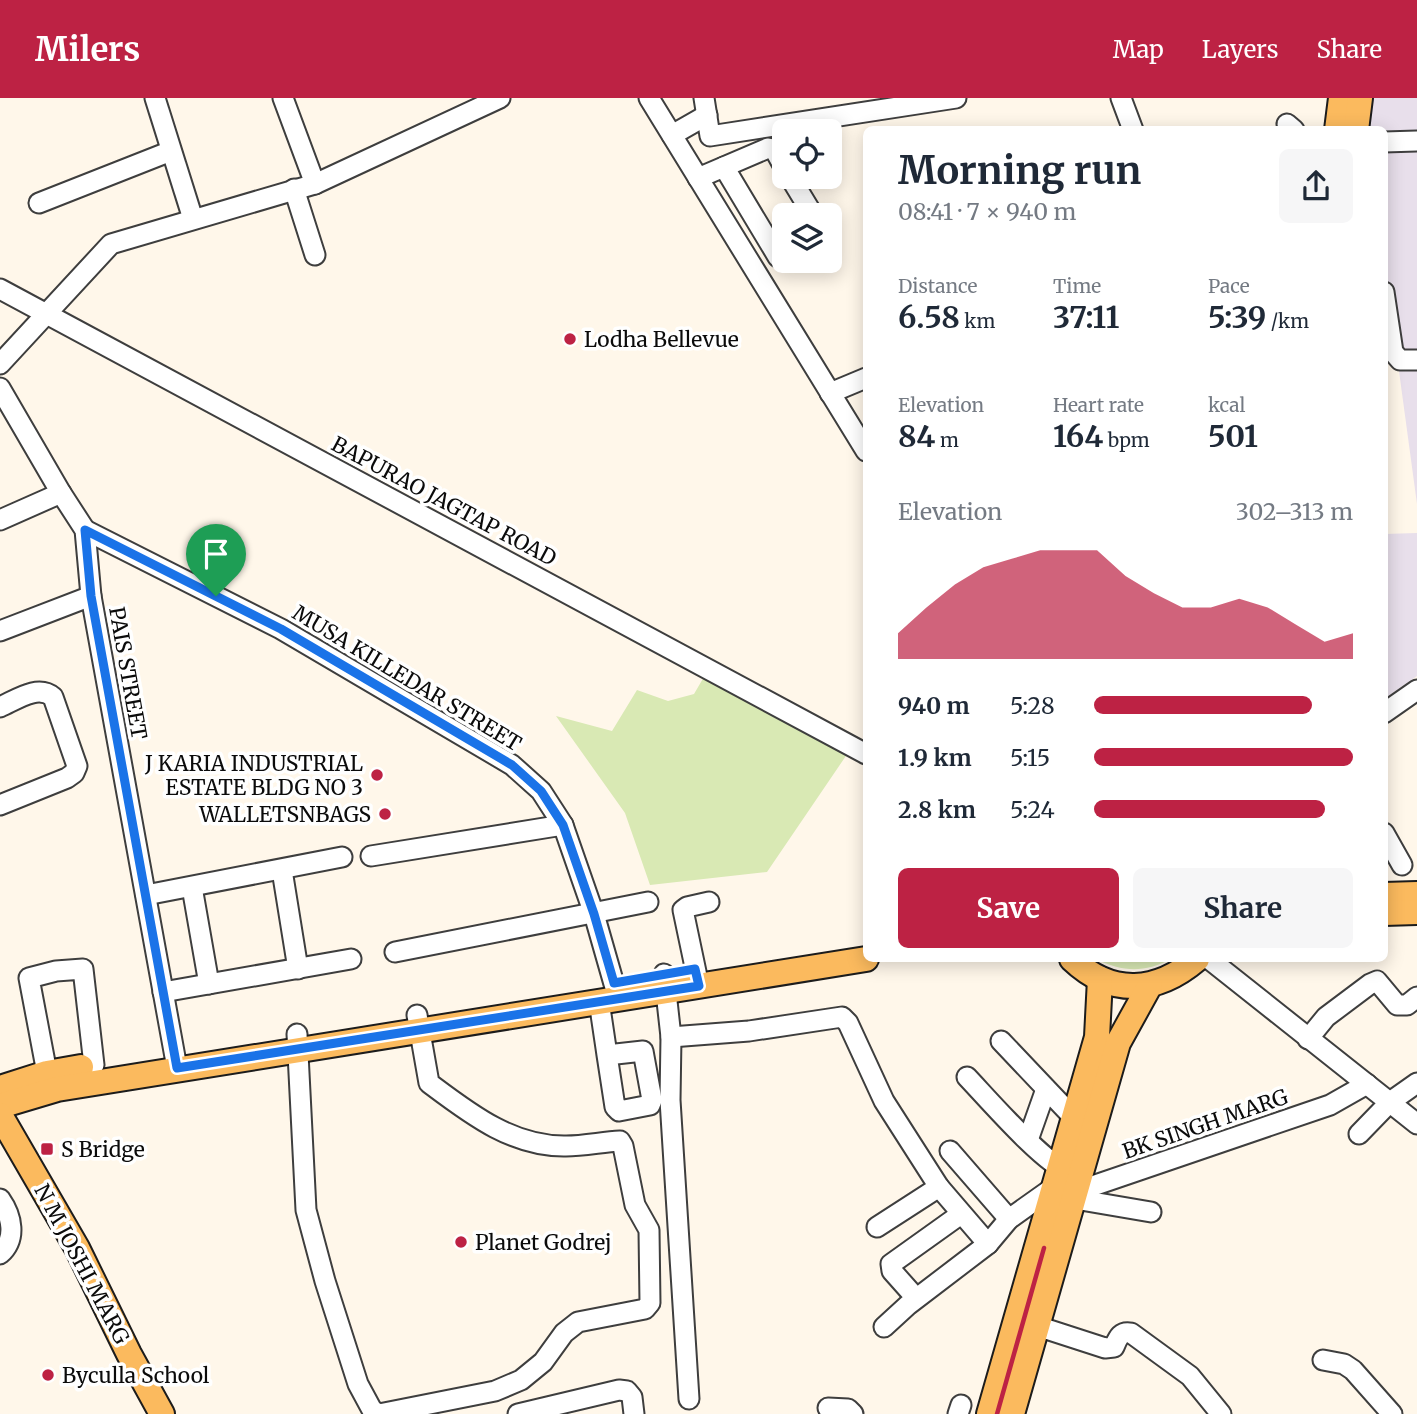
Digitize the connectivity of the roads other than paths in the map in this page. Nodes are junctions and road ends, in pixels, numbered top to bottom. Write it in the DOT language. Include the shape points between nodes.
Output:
graph roads {
  1 [pos="155,98"];
  2 [pos="500,98"];
  3 [pos="649,98"];
  4 [pos="956,98"];
  5 [pos="1121,98"];
  6 [pos="1341,98"];
  7 [pos="1360,98"];
  8 [pos="286,99"];
  9 [pos="705,107"];
  10 [pos="1132,126"];
  11 [pos="1338,126"];
  12 [pos="1356,126"];
  13 [pos="710,136"];
  14 [pos="1417,141"];
  15 [pos="1388,142"];
  16 [pos="676,143"];
  17 [pos="772,149"];
  18 [pos="171,151"];
  19 [pos="724,167"];
  20 [pos="698,178"];
  21 [pos="315,184"];
  22 [pos="294,190"];
  23 [pos="39,203"];
  24 [pos="193,219"];
  25 [pos="772,241"];
  26 [pos="315,255"];
  27 [pos="772,260"];
  28 [pos="754,269"];
  29 [pos="0,289"];
  30 [pos="46,313"];
  31 [pos="1388,319"];
  32 [pos="1417,360"];
  33 [pos="0,364"];
  34 [pos="863,383"];
  35 [pos="0,388"];
  36 [pos="831,393"];
  37 [pos="863,446"];
  38 [pos="61,493"];
  39 [pos="0,520"];
  40 [pos="85,530"];
  41 [pos="91,596"];
  42 [pos="0,631"];
  43 [pos="1417,690"];
  44 [pos="0,707"];
  45 [pos="1388,710"];
  46 [pos="863,752"];
  47 [pos="0,805"];
  48 [pos="563,825"];
  49 [pos="1388,841"];
  50 [pos="371,856"];
  51 [pos="342,858"];
  52 [pos="1402,865"];
  53 [pos="282,870"];
  54 [pos="191,887"];
  55 [pos="1417,894"];
  56 [pos="146,895"];
  57 [pos="1388,895"];
  58 [pos="648,902"];
  59 [pos="709,902"];
  60 [pos="1417,912"];
  61 [pos="1388,913"];
  62 [pos="594,914"];
  63 [pos="863,942"];
  64 [pos="395,951"];
  65 [pos="351,959"];
  66 [pos="863,959"];
  67 [pos="1075,962"];
  68 [pos="1193,962"];
  69 [pos="1213,962"];
  70 [pos="298,969"];
  71 [pos="697,977"];
  72 [pos="1100,979"];
  73 [pos="666,982"];
  74 [pos="209,984"];
  75 [pos="1150,985"];
  76 [pos="163,992"];
  77 [pos="610,994"];
  78 [pos="1417,997"];
  79 [pos="418,1022"];
  80 [pos="671,1037"];
  81 [pos="1308,1039"];
  82 [pos="1001,1041"];
  83 [pos="297,1042"];
  84 [pos="607,1055"];
  85 [pos="176,1061"];
  86 [pos="94,1065"];
  87 [pos="47,1073"];
  88 [pos="967,1077"];
  89 [pos="1096,1081"];
  90 [pos="1417,1083"];
  91 [pos="1367,1084"];
  92 [pos="0,1088"];
  93 [pos="1046,1089"];
  94 [pos="1390,1102"];
  95 [pos="0,1105"];
  96 [pos="0,1115"];
  97 [pos="1417,1124"];
  98 [pos="1077,1133"];
  99 [pos="1359,1133"];
  100 [pos="1028,1140"];
  101 [pos="0,1147"];
  102 [pos="950,1151"];
  103 [pos="1066,1186"];
  104 [pos="939,1187"];
  105 [pos="0,1199"];
  106 [pos="1151,1212"];
  107 [pos="961,1214"];
  108 [pos="1009,1219"];
  109 [pos="877,1227"];
  110 [pos="988,1244"];
  111 [pos="69,1251"];
  112 [pos="0,1254"];
  113 [pos="916,1298"];
  114 [pos="1037,1326"];
  115 [pos="884,1327"];
  116 [pos="122,1357"];
  117 [pos="1323,1360"];
  118 [pos="689,1399"];
  119 [pos="828,1408"];
  120 [pos="145,1414"];
  121 [pos="162,1414"];
  122 [pos="379,1414"];
  123 [pos="518,1414"];
  124 [pos="634,1414"];
  125 [pos="853,1414"];
  126 [pos="989,1414"];
  127 [pos="1012,1414"];
  128 [pos="1221,1414"];
  129 [pos="1392,1414"];
  1 -- 18 [label="street"];
  2 -- 21 [label="street"];
  3 -- 16 [label="street"];
  4 -- 13 [label="street"];
  5 -- 10 [label="street"];
  6 -- 11 [label="main road"];
  7 -- 12 [label="main road"];
  8 -- 21 [label="street"];
  9 -- 13 [label="street"];
  9 -- 16 [label="street"];
  13 -- 16 [label="street"];
  14 -- 15 [label="street"];
  16 -- 20 [label="street"];
  17 -- 19 [label="street"];
  18 -- 23 [label="street"];
  18 -- 24 [label="street"];
  19 -- 20 [label="street"];
  19 -- 25 [label="street"];
  20 -- 28 [label="street"];
  21 -- 22 [label="street"];
  22 -- 24 [label="street"];
  22 -- 26 [label="street"];
  24 -- 30 [label="street" via="111,244"];
  27 -- 28 [label="street"];
  28 -- 36 [label="street"];
  29 -- 30 [label="street, BAPURAO JAGTAP ROAD"];
  30 -- 33 [label="street"];
  30 -- 46 [label="street, BAPURAO JAGTAP ROAD"];
  31 -- 32 [label="street" via="1393,352 1400,360"];
  34 -- 36 [label="street"];
  35 -- 38 [label="street, PAIS STREET"];
  36 -- 37 [label="street"];
  38 -- 39 [label="street"];
  38 -- 40 [label="street, PAIS STREET"];
  40 -- 41 [label="street, PAIS STREET"];
  40 -- 48 [label="street, MUSA KILLEDAR STREET" via="281,629 512,765 541,791"];
  41 -- 42 [label="street"];
  41 -- 56 [label="street, PAIS STREET"];
  43 -- 45 [label="street"];
  44 -- 47 [label="street" via="47,692 53,697 77,766 67,778"];
  48 -- 50 [label="street"];
  48 -- 62 [label="street, MUSA KILLEDAR STREET"];
  49 -- 52 [label="street"];
  51 -- 53 [label="street"];
  53 -- 54 [label="street"];
  53 -- 70 [label="street"];
  54 -- 56 [label="street"];
  54 -- 74 [label="street"];
  55 -- 57 [label="main road"];
  56 -- 76 [label="street, PAIS STREET"];
  58 -- 62 [label="street"];
  59 -- 71 [label="street" via="683,910"];
  60 -- 61 [label="main road"];
  62 -- 64 [label="street"];
  62 -- 77 [label="street, MUSA KILLEDAR STREET"];
  63 -- 71 [label="main road"];
  65 -- 70 [label="street"];
  66 -- 71 [label="main road"];
  67 -- 72 [label="main road"];
  68 -- 75 [label="main road" via="1178,975"];
  69 -- 81 [label="street"];
  70 -- 74 [label="street"];
  71 -- 73 [label="main road"];
  72 -- 75 [label="main road" via="1125,986"];
  72 -- 89 [label="main road"];
  73 -- 77 [label="main road"];
  73 -- 80 [label="street"];
  74 -- 76 [label="street"];
  75 -- 89 [label="main road"];
  76 -- 85 [label="street, PAIS STREET"];
  77 -- 79 [label="main road"];
  77 -- 84 [label="street, MUSA KILLEDAR STREET"];
  78 -- 81 [label="street" via="1407,1005 1397,1005 1377,981 1326,1017"];
  79 -- 83 [label="main road"];
  79 -- 122 [label="street" via="429,1083 489,1126 534,1143 620,1141 635,1205 649,1230 650,1303 645,1310 578,1322 543,1362 521,1380 495,1391"];
  80 -- 104 [label="street" via="842,1017 884,1101"];
  80 -- 118 [label="street" via="670,1100"];
  81 -- 91 [label="street"];
  82 -- 93 [label="street"];
  83 -- 85 [label="main road"];
  83 -- 122 [label="street" via="306,1210 358,1384"];
  85 -- 86 [label="main road"];
  85 -- 95 [label="main road"];
  86 -- 87 [label="main road"];
  86 -- 87 [label="street" via="83,969 55,971 29,978"];
  87 -- 92 [label="main road"];
  88 -- 100 [label="street"];
  89 -- 98 [label="main road"];
  90 -- 94 [label="street"];
  91 -- 94 [label="street"];
  91 -- 103 [label="street, BK SINGH MARG" via="1330,1105"];
  93 -- 98 [label="street"];
  93 -- 100 [label="street"];
  94 -- 97 [label="street"];
  94 -- 99 [label="street"];
  96 -- 111 [label="main road, N M JOSHI MARG"];
  98 -- 103 [label="main road"];
  100 -- 103 [label="street"];
  101 -- 111 [label="main road, N M JOSHI MARG"];
  102 -- 108 [label="street"];
  103 -- 106 [label="street"];
  103 -- 108 [label="street, BK SINGH MARG"];
  103 -- 114 [label="main road"];
  103 -- 126 [label="main road"];
  104 -- 107 [label="street"];
  104 -- 109 [label="street"];
  105 -- 112 [label="street" via="12,1233"];
  107 -- 110 [label="street"];
  107 -- 113 [label="street" via="891,1264"];
  108 -- 110 [label="street, BK SINGH MARG"];
  110 -- 113 [label="street, BK SINGH MARG"];
  111 -- 116 [label="main road, N M JOSHI MARG"];
  113 -- 115 [label="street, BK SINGH MARG"];
  114 -- 127 [label="main road"];
  114 -- 128 [label="street" via="1110,1349 1120,1335 1131,1333 1190,1376"];
  116 -- 120 [label="main road, N M JOSHI MARG"];
  116 -- 121 [label="main road, N M JOSHI MARG"];
  117 -- 129 [label="street" via="1353,1370"];
  119 -- 125 [label="street" via="848,1409"];
  123 -- 124 [label="street" via="619,1390 632,1396"];
}
